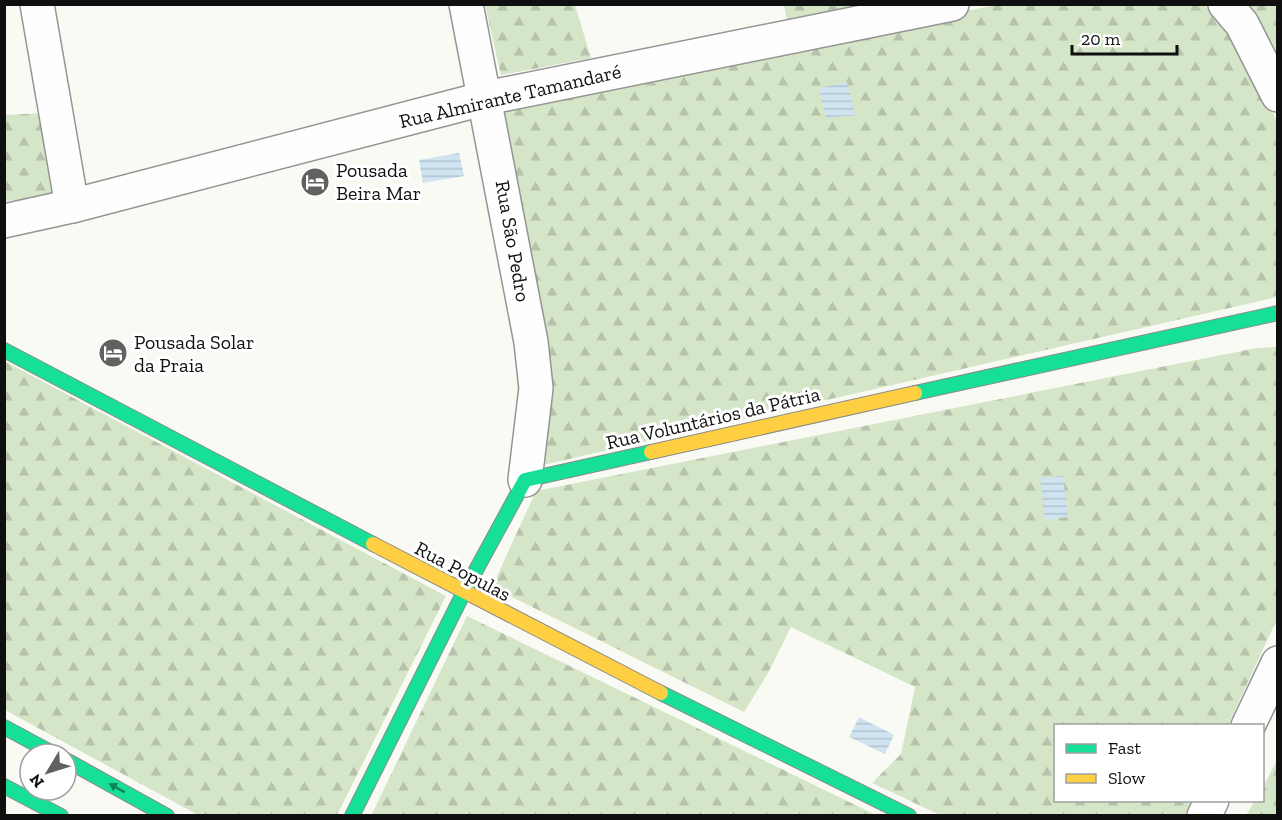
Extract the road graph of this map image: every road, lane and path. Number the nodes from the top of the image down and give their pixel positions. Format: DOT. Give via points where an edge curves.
graph roads {
  1 [pos="37,4"];
  2 [pos="466,4"];
  3 [pos="952,4"];
  4 [pos="1225,4"];
  5 [pos="1278,95"];
  6 [pos="486,98"];
  7 [pos="72,206"];
  8 [pos="4,221"];
  9 [pos="1278,313"];
  10 [pos="4,350"];
  11 [pos="525,480"];
  12 [pos="464,594"];
  13 [pos="1278,663"];
  14 [pos="1249,724"];
  15 [pos="4,727"];
  16 [pos="32,742"];
  17 [pos="78,767"];
  18 [pos="4,786"];
  19 [pos="1211,802"];
  20 [pos="62,816"];
  21 [pos="167,816"];
  22 [pos="352,816"];
  23 [pos="909,816"];
  24 [pos="1204,816"];
  1 -- 7 [label="street"];
  2 -- 6 [label="street, Rua São Pedro"];
  3 -- 6 [label="street, Rua Almirante Tamandaré"];
  4 -- 5 [label="street" via="1242,24"];
  6 -- 7 [label="street, Rua Almirante Tamandaré"];
  6 -- 11 [label="street, Rua São Pedro" via="536,388"];
  7 -- 8 [label="street, Rua Almirante Tamandaré"];
  9 -- 11 [label="street, Rua Voluntários da Pátria"];
  10 -- 12 [label="street, Rua Populas"];
  11 -- 12 [label="street"];
  12 -- 22 [label="street"];
  12 -- 23 [label="street, Rua Populas" via="773,752"];
  13 -- 14 [label="street"];
  15 -- 16 [label="street"];
  21 -- 17 [label="street, one-way"];
  18 -- 20 [label="street"];
  19 -- 24 [label="street"];
}
